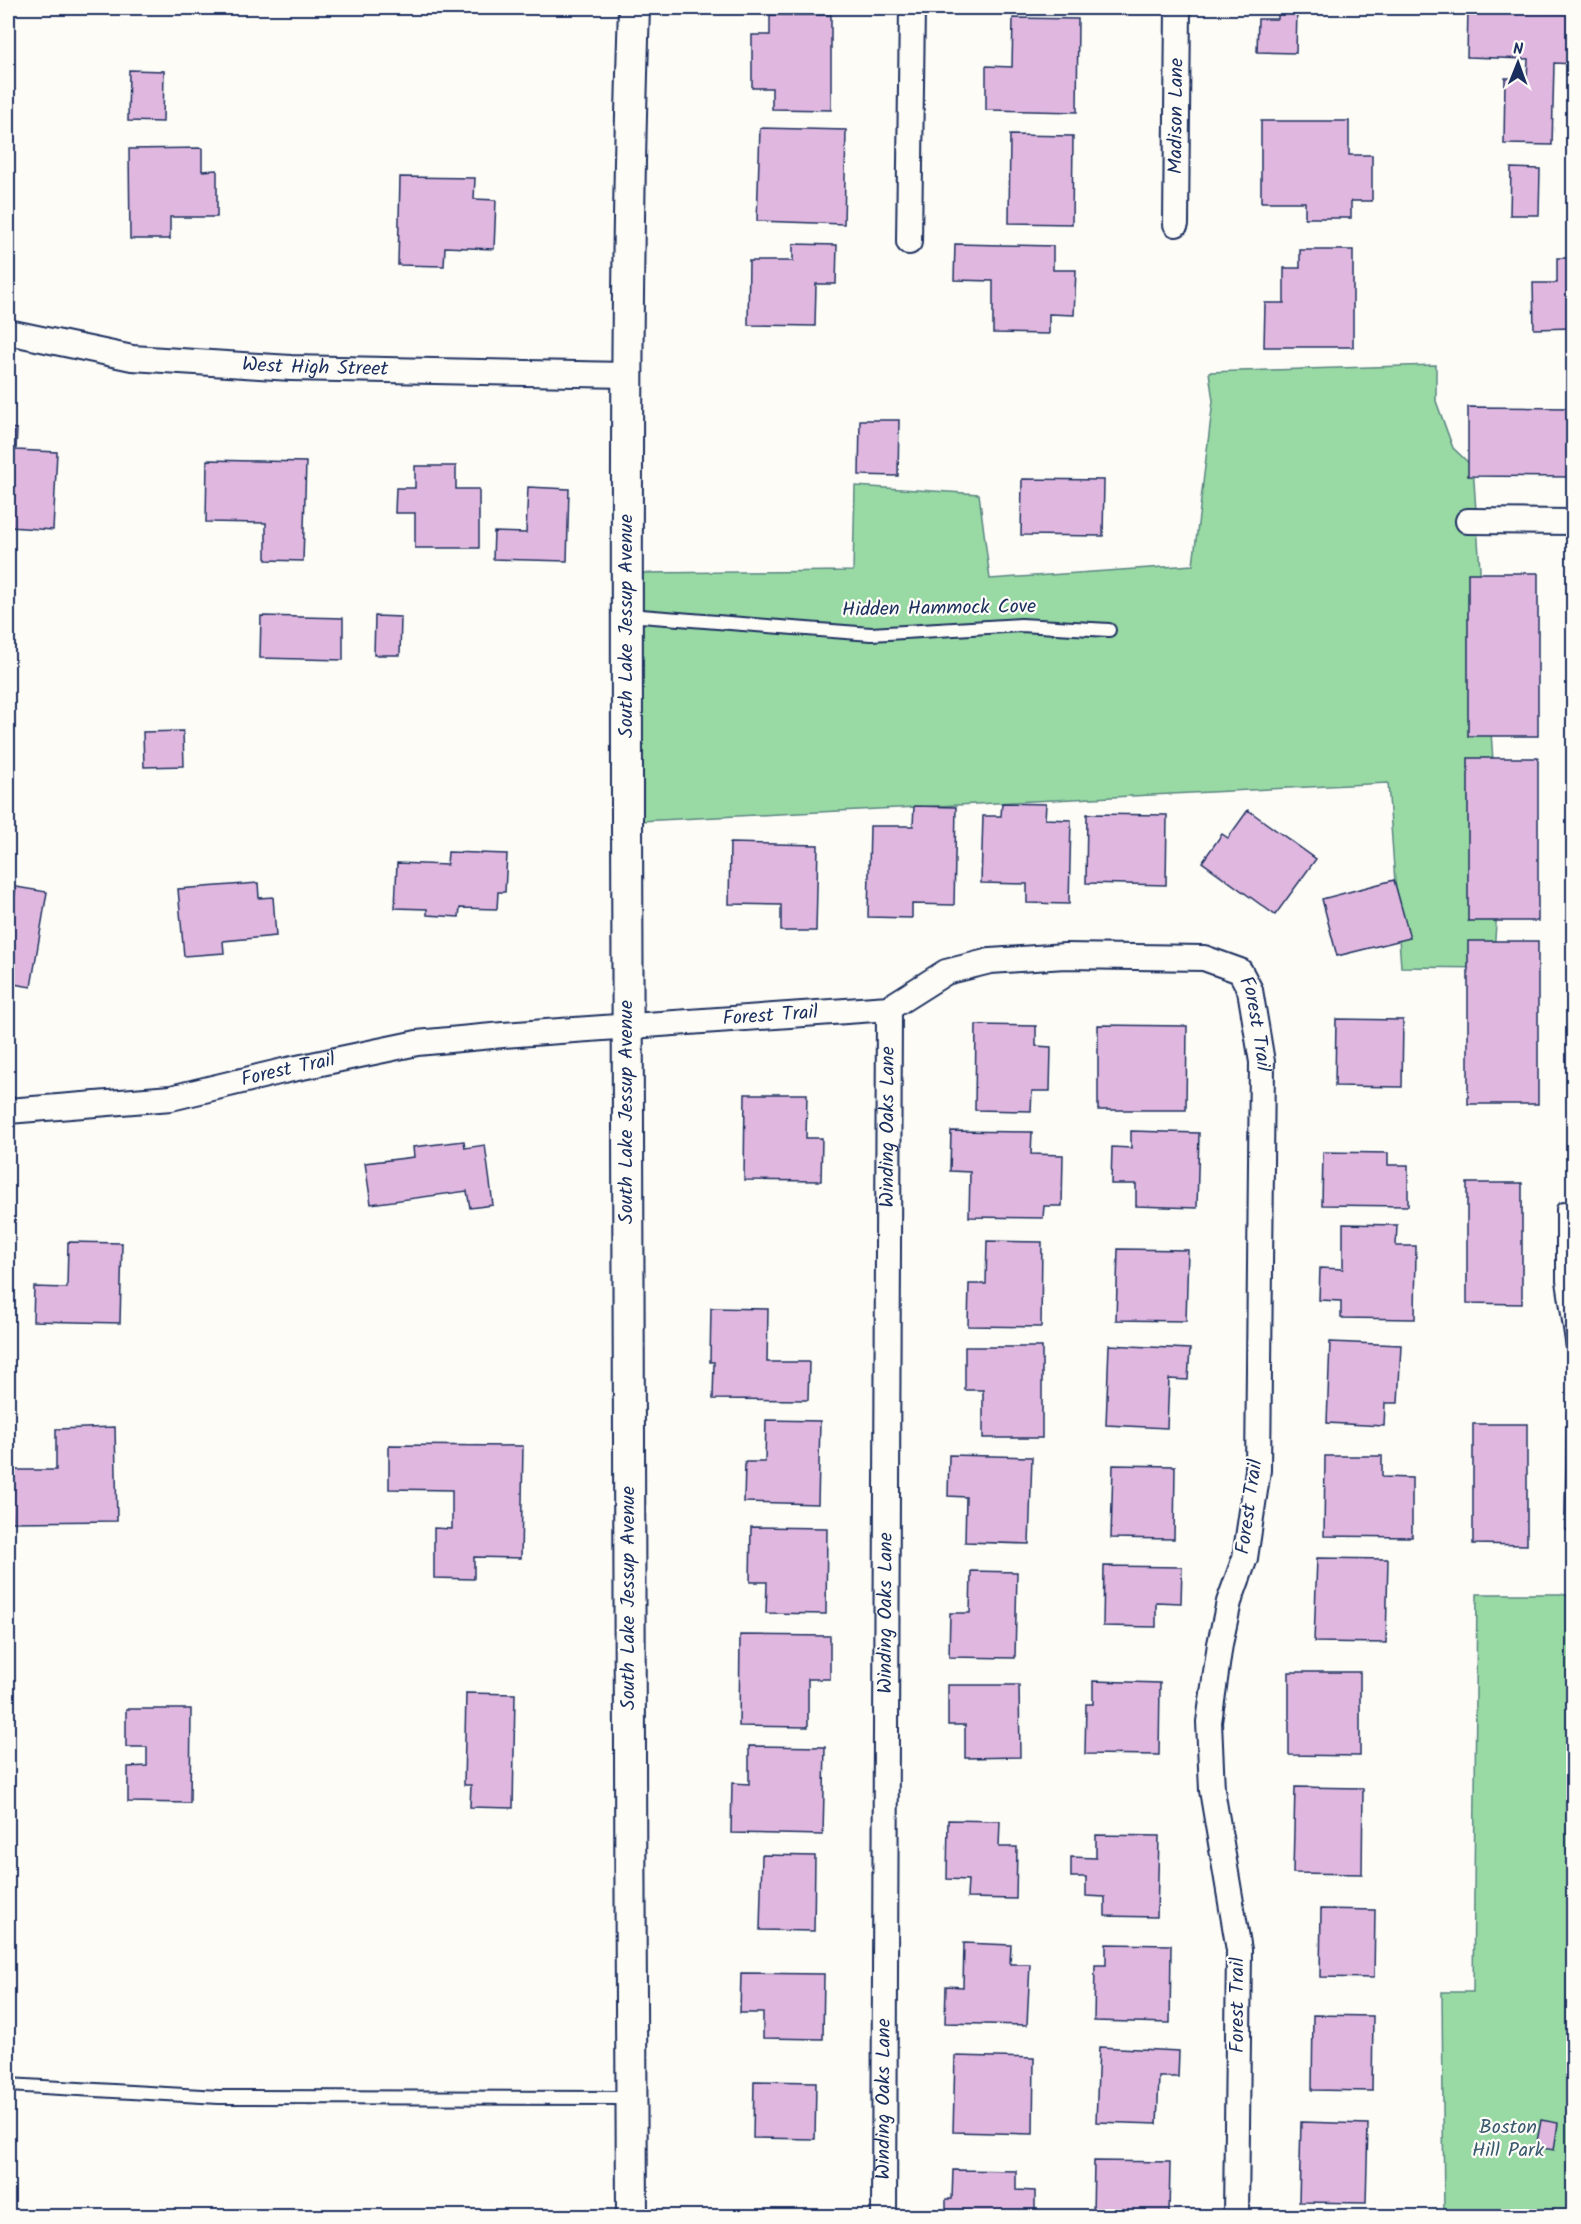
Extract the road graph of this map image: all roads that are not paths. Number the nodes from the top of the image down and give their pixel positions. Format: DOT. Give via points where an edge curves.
graph roads {
  1 [pos="634,8"];
  2 [pos="912,8"];
  3 [pos="1178,8"];
  4 [pos="1176,224"];
  5 [pos="909,242"];
  6 [pos="8,332"];
  7 [pos="626,375"];
  8 [pos="1468,520"];
  9 [pos="1574,522"];
  10 [pos="626,615"];
  11 [pos="1109,630"];
  12 [pos="889,1008"];
  13 [pos="627,1026"];
  14 [pos="8,1111"];
  15 [pos="1563,1209"];
  16 [pos="1574,1355"];
  17 [pos="1574,1416"];
  18 [pos="1572,1526"];
  19 [pos="8,2085"];
  20 [pos="632,2098"];
  21 [pos="632,2217"];
  22 [pos="884,2217"];
  23 [pos="1236,2217"];
  1 -- 7 [label="street, South Lake Jessup Avenue"];
  2 -- 5 [label="street"];
  3 -- 4 [label="street, Madison Lane"];
  6 -- 7 [label="street, West High Street" via="132,358 291,368"];
  7 -- 10 [label="street, South Lake Jessup Avenue"];
  8 -- 9 [label="street"];
  10 -- 11 [label="lane, Hidden Hammock Cove" via="871,634 1021,624"];
  10 -- 13 [label="street, South Lake Jessup Avenue"];
  12 -- 13 [label="street, Forest Trail"];
  12 -- 22 [label="street, Winding Oaks Lane"];
  12 -- 23 [label="street, Forest Trail" via="946,972 990,961 1065,956 1204,958 1240,971 1250,990 1262,1062 1258,1470 1245,1558 1229,1602 1220,1644 1209,1722 1212,1790 1239,1950"];
  13 -- 14 [label="street, Forest Trail" via="417,1043 171,1098"];
  13 -- 20 [label="street, South Lake Jessup Avenue"];
  15 -- 16 [label="lane" via="1563,1281"];
  17 -- 18 [label="lane"];
  19 -- 20 [label="lane" via="219,2097"];
  20 -- 21 [label="street, South Lake Jessup Avenue"];
}
